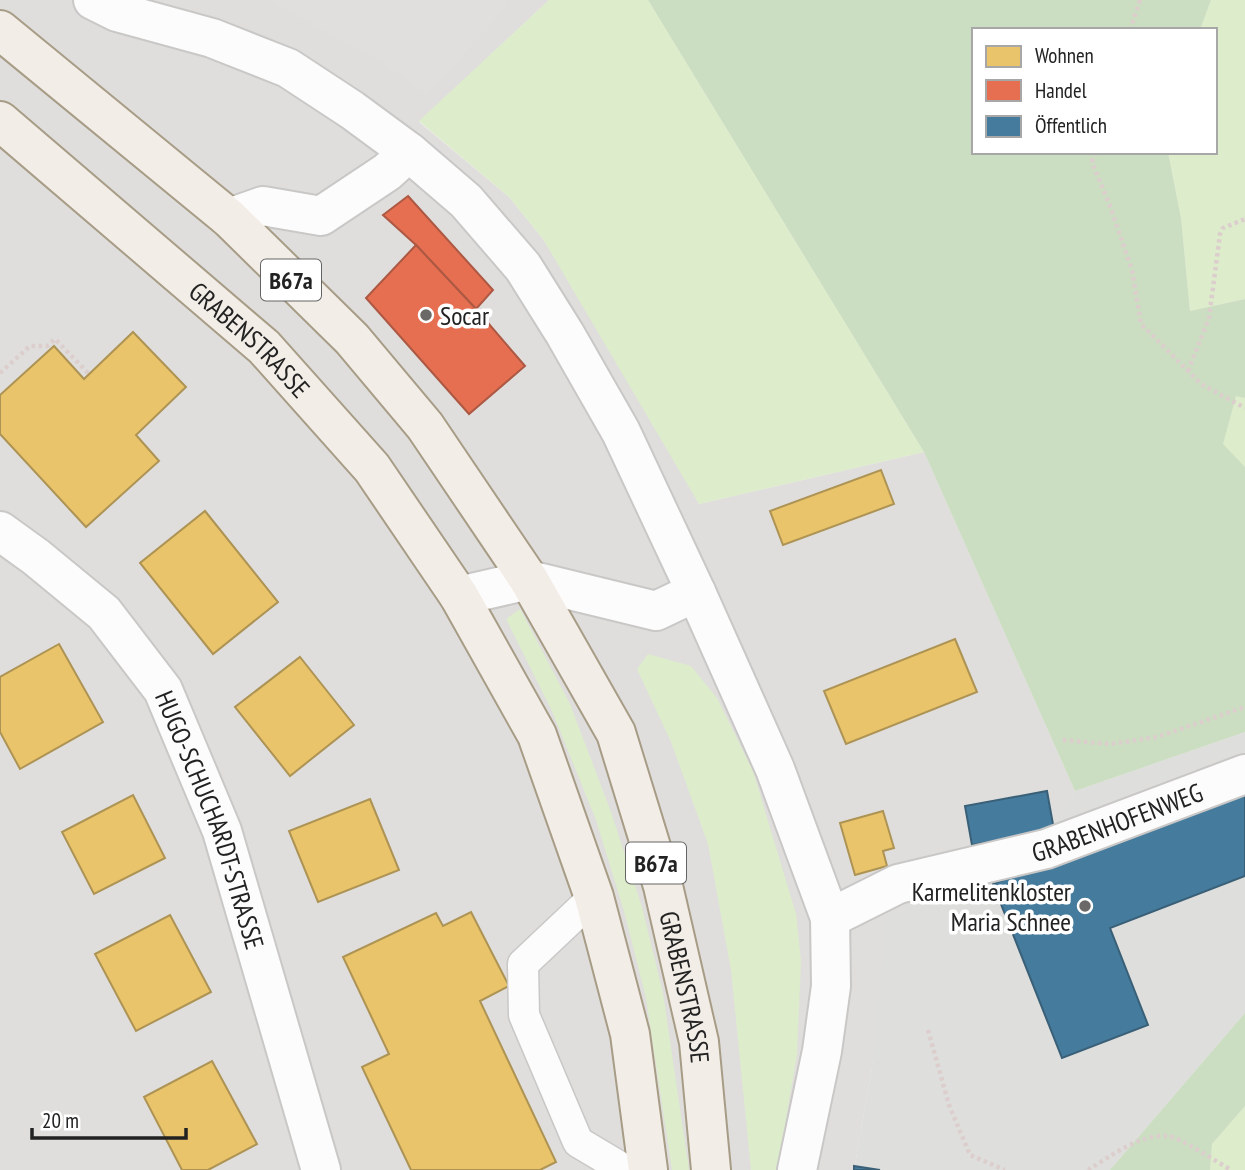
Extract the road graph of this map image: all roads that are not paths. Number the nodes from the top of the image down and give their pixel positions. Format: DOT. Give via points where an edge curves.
graph roads {
  1 [pos="93,0"];
  2 [pos="0,30"];
  3 [pos="0,121"];
  4 [pos="409,152"];
  5 [pos="229,218"];
  6 [pos="0,531"];
  7 [pos="529,580"];
  8 [pos="696,592"];
  9 [pos="459,596"];
  10 [pos="1245,774"];
  11 [pos="594,897"];
  12 [pos="830,918"];
  13 [pos="321,1170"];
  14 [pos="625,1170"];
  15 [pos="648,1170"];
  16 [pos="711,1170"];
  17 [pos="797,1170"];
  1 -- 4 [label="street" via="288,68"];
  2 -- 5 [label="main road, GRABENSTRASSE / B67a"];
  3 -- 9 [label="main road, GRABENSTRASSE / B67a" via="264,347 372,468"];
  4 -- 5 [label="street" via="321,216 263,206"];
  4 -- 8 [label="street" via="466,201 523,267 621,432"];
  5 -- 7 [label="main road, GRABENSTRASSE / B67a" via="352,339 425,426"];
  6 -- 13 [label="street, HUGO-SCHUCHARDT-STRASSE" via="104,612 163,690 222,831"];
  7 -- 8 [label="street" via="656,611"];
  7 -- 9 [label="street"];
  7 -- 16 [label="main road, GRABENSTRASSE / B67a" via="615,733 659,873 699,1042"];
  8 -- 12 [label="street" via="775,769"];
  9 -- 11 [label="main road, GRABENSTRASSE / B67a" via="537,736"];
  10 -- 12 [label="street, GRABENHOFENWEG" via="1046,849 898,884"];
  11 -- 14 [label="lane" via="523,964 524,1015 578,1142"];
  11 -- 15 [label="main road, GRABENSTRASSE / B67a" via="630,1034"];
  12 -- 17 [label="street" via="831,986"];
}
